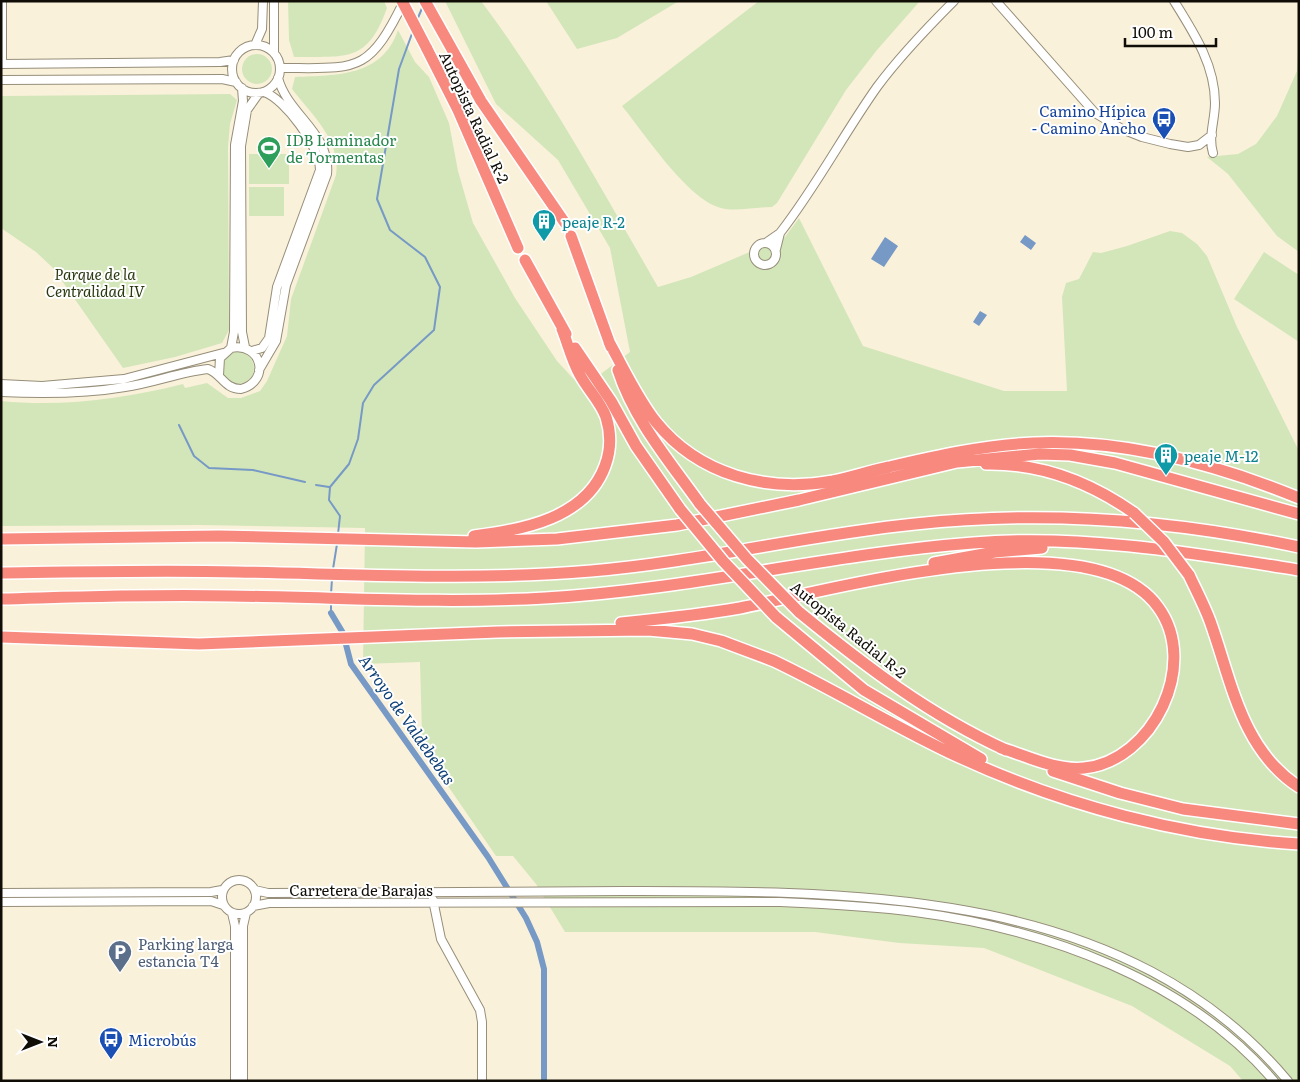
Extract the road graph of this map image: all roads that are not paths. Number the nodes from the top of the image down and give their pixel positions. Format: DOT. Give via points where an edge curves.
graph roads {
  1 [pos="2,1"];
  2 [pos="263,1"];
  3 [pos="274,1"];
  4 [pos="403,1"];
  5 [pos="425,1"];
  6 [pos="954,1"];
  7 [pos="996,1"];
  8 [pos="1174,1"];
  9 [pos="255,45"];
  10 [pos="274,53"];
  11 [pos="234,60"];
  12 [pos="2,64"];
  13 [pos="280,68"];
  14 [pos="278,78"];
  15 [pos="1,80"];
  16 [pos="236,82"];
  17 [pos="242,88"];
  18 [pos="261,92"];
  19 [pos="1212,135"];
  20 [pos="1199,145"];
  21 [pos="565,223"];
  22 [pos="780,233"];
  23 [pos="570,236"];
  24 [pos="767,242"];
  25 [pos="518,248"];
  26 [pos="776,249"];
  27 [pos="525,260"];
  28 [pos="562,328"];
  29 [pos="609,342"];
  30 [pos="231,348"];
  31 [pos="248,349"];
  32 [pos="223,353"];
  33 [pos="259,370"];
  34 [pos="219,375"];
  35 [pos="1,384"];
  36 [pos="1,392"];
  37 [pos="903,475"];
  38 [pos="1299,498"];
  39 [pos="1299,514"];
  40 [pos="1,539"];
  41 [pos="423,540"];
  42 [pos="1299,547"];
  43 [pos="1156,549"];
  44 [pos="1299,570"];
  45 [pos="1,573"];
  46 [pos="807,594"];
  47 [pos="1,599"];
  48 [pos="498,632"];
  49 [pos="1,637"];
  50 [pos="1001,748"];
  51 [pos="1299,787"];
  52 [pos="1058,795"];
  53 [pos="1299,824"];
  54 [pos="1299,844"];
  55 [pos="222,890"];
  56 [pos="255,890"];
  57 [pos="428,892"];
  58 [pos="1,893"];
  59 [pos="1,902"];
  60 [pos="435,902"];
  61 [pos="223,905"];
  62 [pos="253,906"];
  63 [pos="232,913"];
  64 [pos="246,913"];
  65 [pos="235,1081"];
  66 [pos="243,1081"];
  67 [pos="482,1081"];
  68 [pos="1274,1081"];
  69 [pos="1288,1081"];
  1 -- 12 [label="street"];
  2 -- 9 [label="street" via="262,29"];
  3 -- 10 [label="street"];
  4 -- 13 [label="street" via="381,44 353,66"];
  4 -- 25 [label="highway, Autopista Radial R-2, bridge" via="458,110"];
  5 -- 21 [label="highway, Autopista Radial R-2" via="481,101"];
  6 -- 22 [label="street" via="877,87 805,201"];
  7 -- 20 [label="street" via="1095,113 1142,137 1188,147"];
  8 -- 19 [label="street" via="1204,53 1211,73 1215,109"];
  9 -- 10 [label="street"];
  9 -- 11 [label="street" via="242,50"];
  10 -- 13 [label="street"];
  11 -- 12 [label="street"];
  11 -- 16 [label="street" via="232,67"];
  13 -- 14 [label="street"];
  14 -- 18 [label="street" via="275,84"];
  14 -- 33 [label="street" via="287,98 322,143 328,164 286,286 276,341"];
  15 -- 16 [label="street" via="222,79"];
  16 -- 17 [label="street"];
  17 -- 18 [label="street"];
  17 -- 30 [label="street" via="243,101 235,145 234,332"];
  18 -- 31 [label="street" via="246,110 241,146 242,332"];
  18 -- 31 [label="street" via="276,98 303,131 320,160 320,170 277,287 269,338 262,348"];
  19 -- 20 [label="street"];
  19 -- 20 [label="street" via="1213,153"];
  22 -- 24 [label="street"];
  22 -- 26 [label="street"];
  23 -- 29 [label="highway, Autopista Radial R-2"];
  24 -- 26 [label="street"];
  24 -- 26 [label="street" via="754,250 755,259 760,264 772,263 777,255"];
  27 -- 28 [label="highway"];
  28 -- 41 [label="highway" via="580,375 599,402 609,428 609,455 594,488 572,507 532,525 492,534"];
  28 -- 52 [label="highway, bridge" via="680,509 776,617 864,690 966,751"];
  29 -- 38 [label="highway" via="656,423 685,450 728,474 764,484 833,481 983,448 1067,442 1147,452 1229,472"];
  29 -- 50 [label="highway, Autopista Radial R-2, bridge" via="623,384 652,437 700,504 798,612 923,705"];
  30 -- 31 [label="street"];
  30 -- 32 [label="street"];
  31 -- 33 [label="street" via="258,360"];
  32 -- 34 [label="street" via="218,363"];
  32 -- 35 [label="street" via="124,379 42,386"];
  33 -- 34 [label="street" via="255,381 241,388 227,386"];
  34 -- 36 [label="street" via="208,369 94,391"];
  37 -- 39 [label="highway" via="956,462 1004,456 1070,455 1114,463"];
  37 -- 41 [label="highway" via="730,515 635,532 515,542"];
  37 -- 51 [label="highway, bridge" via="971,465 1018,465 1085,484 1134,513 1164,542 1189,575 1210,622 1246,728 1266,759"];
  40 -- 41 [label="highway" via="298,536"];
  42 -- 45 [label="highway" via="1249,536 1152,523 1062,518 915,524 663,563 525,575"];
  43 -- 44 [label="highway" via="1196,552"];
  43 -- 46 [label="highway" via="1078,547 995,552 884,574"];
  43 -- 47 [label="highway" via="1078,542 976,543 874,553 600,594 482,600 173,595"];
  46 -- 48 [label="highway" via="682,616"];
  46 -- 50 [label="highway" via="941,568 1027,563 1104,572 1129,583 1153,600 1171,631 1175,669 1162,707 1137,740 1112,758 1084,768 1054,765"];
  48 -- 49 [label="highway" via="199,644"];
  48 -- 52 [label="highway" via="648,630 692,634 720,641 774,661 959,757"];
  50 -- 53 [label="highway" via="1049,769 1120,793 1230,816"];
  52 -- 54 [label="highway" via="1182,829"];
  55 -- 56 [label="street" via="230,882 241,880"];
  55 -- 58 [label="street"];
  55 -- 61 [label="street"];
  56 -- 57 [label="street, Carretera de Barajas" via="268,893"];
  56 -- 62 [label="street"];
  57 -- 60 [label="street"];
  57 -- 69 [label="street, Carretera de Barajas" via="778,891 917,901 1026,923 1119,956 1183,990 1248,1040"];
  59 -- 61 [label="street" via="211,902"];
  60 -- 62 [label="street, Carretera de Barajas" via="269,903"];
  60 -- 67 [label="street" via="441,940 480,1010"];
  60 -- 68 [label="street, Carretera de Barajas" via="780,902 862,906 917,912 1027,934 1114,967 1171,996 1241,1048"];
  61 -- 63 [label="street"];
  62 -- 64 [label="street"];
  63 -- 64 [label="street"];
  63 -- 65 [label="street" via="235,926"];
  64 -- 66 [label="street" via="243,926"];
}
